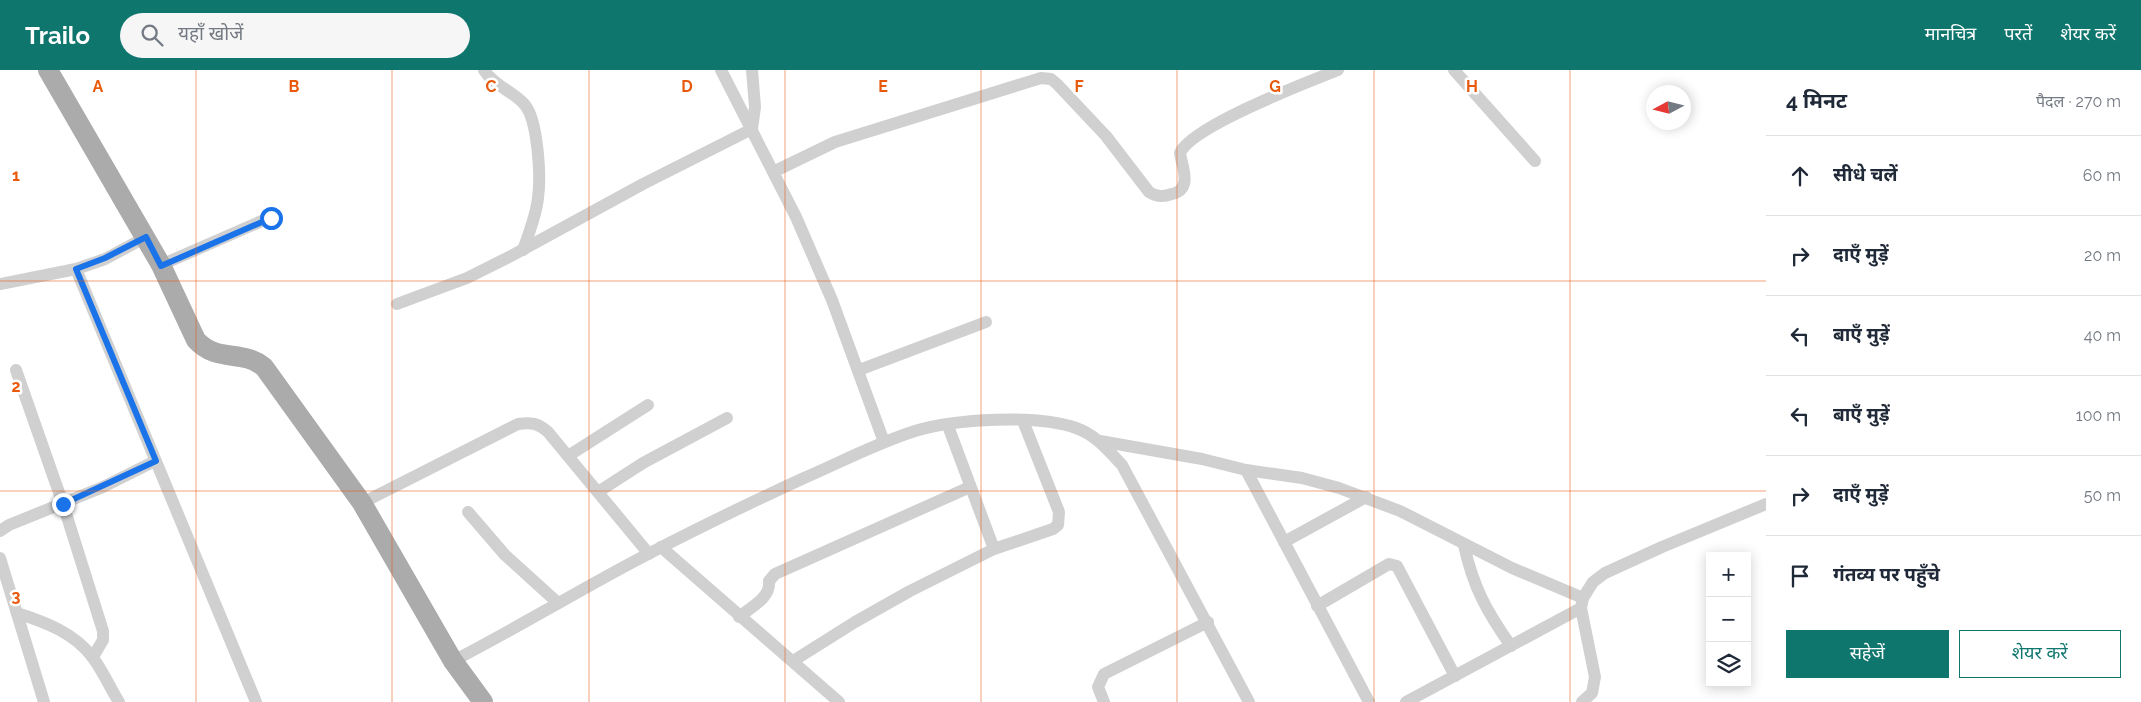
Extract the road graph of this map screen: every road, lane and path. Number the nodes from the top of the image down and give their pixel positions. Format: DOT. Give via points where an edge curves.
graph roads {
  1 [pos="48,70"];
  2 [pos="484,70"];
  3 [pos="721,70"];
  4 [pos="752,70"];
  5 [pos="1338,70"];
  6 [pos="1454,70"];
  7 [pos="752,129"];
  8 [pos="1535,161"];
  9 [pos="774,172"];
  10 [pos="271,218"];
  11 [pos="146,237"];
  12 [pos="523,250"];
  13 [pos="161,266"];
  14 [pos="76,269"];
  15 [pos="0,284"];
  16 [pos="397,304"];
  17 [pos="986,322"];
  18 [pos="16,370"];
  19 [pos="859,370"];
  20 [pos="648,404"];
  21 [pos="727,418"];
  22 [pos="1023,420"];
  23 [pos="948,426"];
  24 [pos="1100,441"];
  25 [pos="884,442"];
  26 [pos="568,456"];
  27 [pos="156,461"];
  28 [pos="1246,470"];
  29 [pos="970,487"];
  30 [pos="598,492"];
  31 [pos="1366,497"];
  32 [pos="362,503"];
  33 [pos="63,504"];
  34 [pos="1766,504"];
  35 [pos="468,512"];
  36 [pos="0,531"];
  37 [pos="1284,542"];
  38 [pos="1464,545"];
  39 [pos="661,547"];
  40 [pos="994,549"];
  41 [pos="649,554"];
  42 [pos="0,558"];
  43 [pos="558,603"];
  44 [pos="1582,603"];
  45 [pos="1317,606"];
  46 [pos="17,613"];
  47 [pos="739,617"];
  48 [pos="1208,622"];
  49 [pos="1511,646"];
  50 [pos="93,657"];
  51 [pos="453,661"];
  52 [pos="793,661"];
  53 [pos="1455,676"];
  54 [pos="44,702"];
  55 [pos="119,702"];
  56 [pos="256,702"];
  57 [pos="483,702"];
  58 [pos="839,702"];
  59 [pos="1104,702"];
  60 [pos="1249,702"];
  61 [pos="1370,702"];
  62 [pos="1406,702"];
  63 [pos="1582,702"];
  1 -- 11 [label="main road"];
  2 -- 12 [label="street" via="523,103 535,129 539,196"];
  3 -- 7 [label="street"];
  4 -- 7 [label="street"];
  5 -- 9 [label="street" via="1214,125 1180,153 1185,172 1184,188 1165,196 1149,192 1106,136 1063,90 1051,79 1041,78 835,142"];
  6 -- 8 [label="street"];
  7 -- 9 [label="street"];
  7 -- 12 [label="street"];
  9 -- 19 [label="street" via="832,300"];
  10 -- 13 [label="street"];
  11 -- 13 [label="main road"];
  11 -- 14 [label="street"];
  12 -- 16 [label="street" via="467,278"];
  13 -- 32 [label="main road" via="196,340 214,354 247,358 264,367"];
  14 -- 15 [label="street"];
  14 -- 27 [label="street"];
  17 -- 19 [label="street"];
  18 -- 33 [label="street"];
  19 -- 25 [label="street"];
  20 -- 26 [label="street"];
  21 -- 30 [label="street" via="643,463"];
  22 -- 23 [label="street" via="989,420"];
  22 -- 24 [label="street" via="1076,428"];
  22 -- 40 [label="street" via="1060,520 1053,529"];
  23 -- 25 [label="street" via="917,431"];
  23 -- 29 [label="street"];
  24 -- 28 [label="street"];
  24 -- 48 [label="street" via="1122,465"];
  25 -- 39 [label="street"];
  26 -- 30 [label="street"];
  26 -- 32 [label="street" via="539,424 518,424"];
  27 -- 33 [label="street"];
  27 -- 56 [label="street"];
  28 -- 31 [label="street" via="1302,478"];
  28 -- 37 [label="street"];
  29 -- 40 [label="street"];
  29 -- 47 [label="street" via="775,574 769,581 765,597"];
  30 -- 41 [label="street"];
  31 -- 37 [label="street"];
  31 -- 38 [label="street"];
  32 -- 51 [label="main road"];
  33 -- 36 [label="street"];
  33 -- 50 [label="street" via="103,631 103,640"];
  34 -- 44 [label="street" via="1662,546 1606,573 1593,582"];
  35 -- 43 [label="street" via="505,555"];
  37 -- 45 [label="street"];
  38 -- 44 [label="street"];
  38 -- 49 [label="street" via="1478,594"];
  39 -- 41 [label="street"];
  39 -- 47 [label="street"];
  40 -- 52 [label="street" via="879,609"];
  41 -- 43 [label="street"];
  42 -- 46 [label="street"];
  43 -- 51 [label="street"];
  44 -- 49 [label="street"];
  44 -- 63 [label="street" via="1595,677 1592,694"];
  45 -- 53 [label="street" via="1389,564 1397,566"];
  45 -- 61 [label="street"];
  46 -- 50 [label="street" via="48,623 71,637"];
  46 -- 54 [label="street"];
  47 -- 52 [label="street"];
  48 -- 59 [label="street" via="1104,674 1098,687"];
  48 -- 60 [label="street"];
  49 -- 53 [label="street"];
  50 -- 55 [label="street"];
  51 -- 57 [label="main road"];
  52 -- 58 [label="street"];
  53 -- 62 [label="street"];
}
